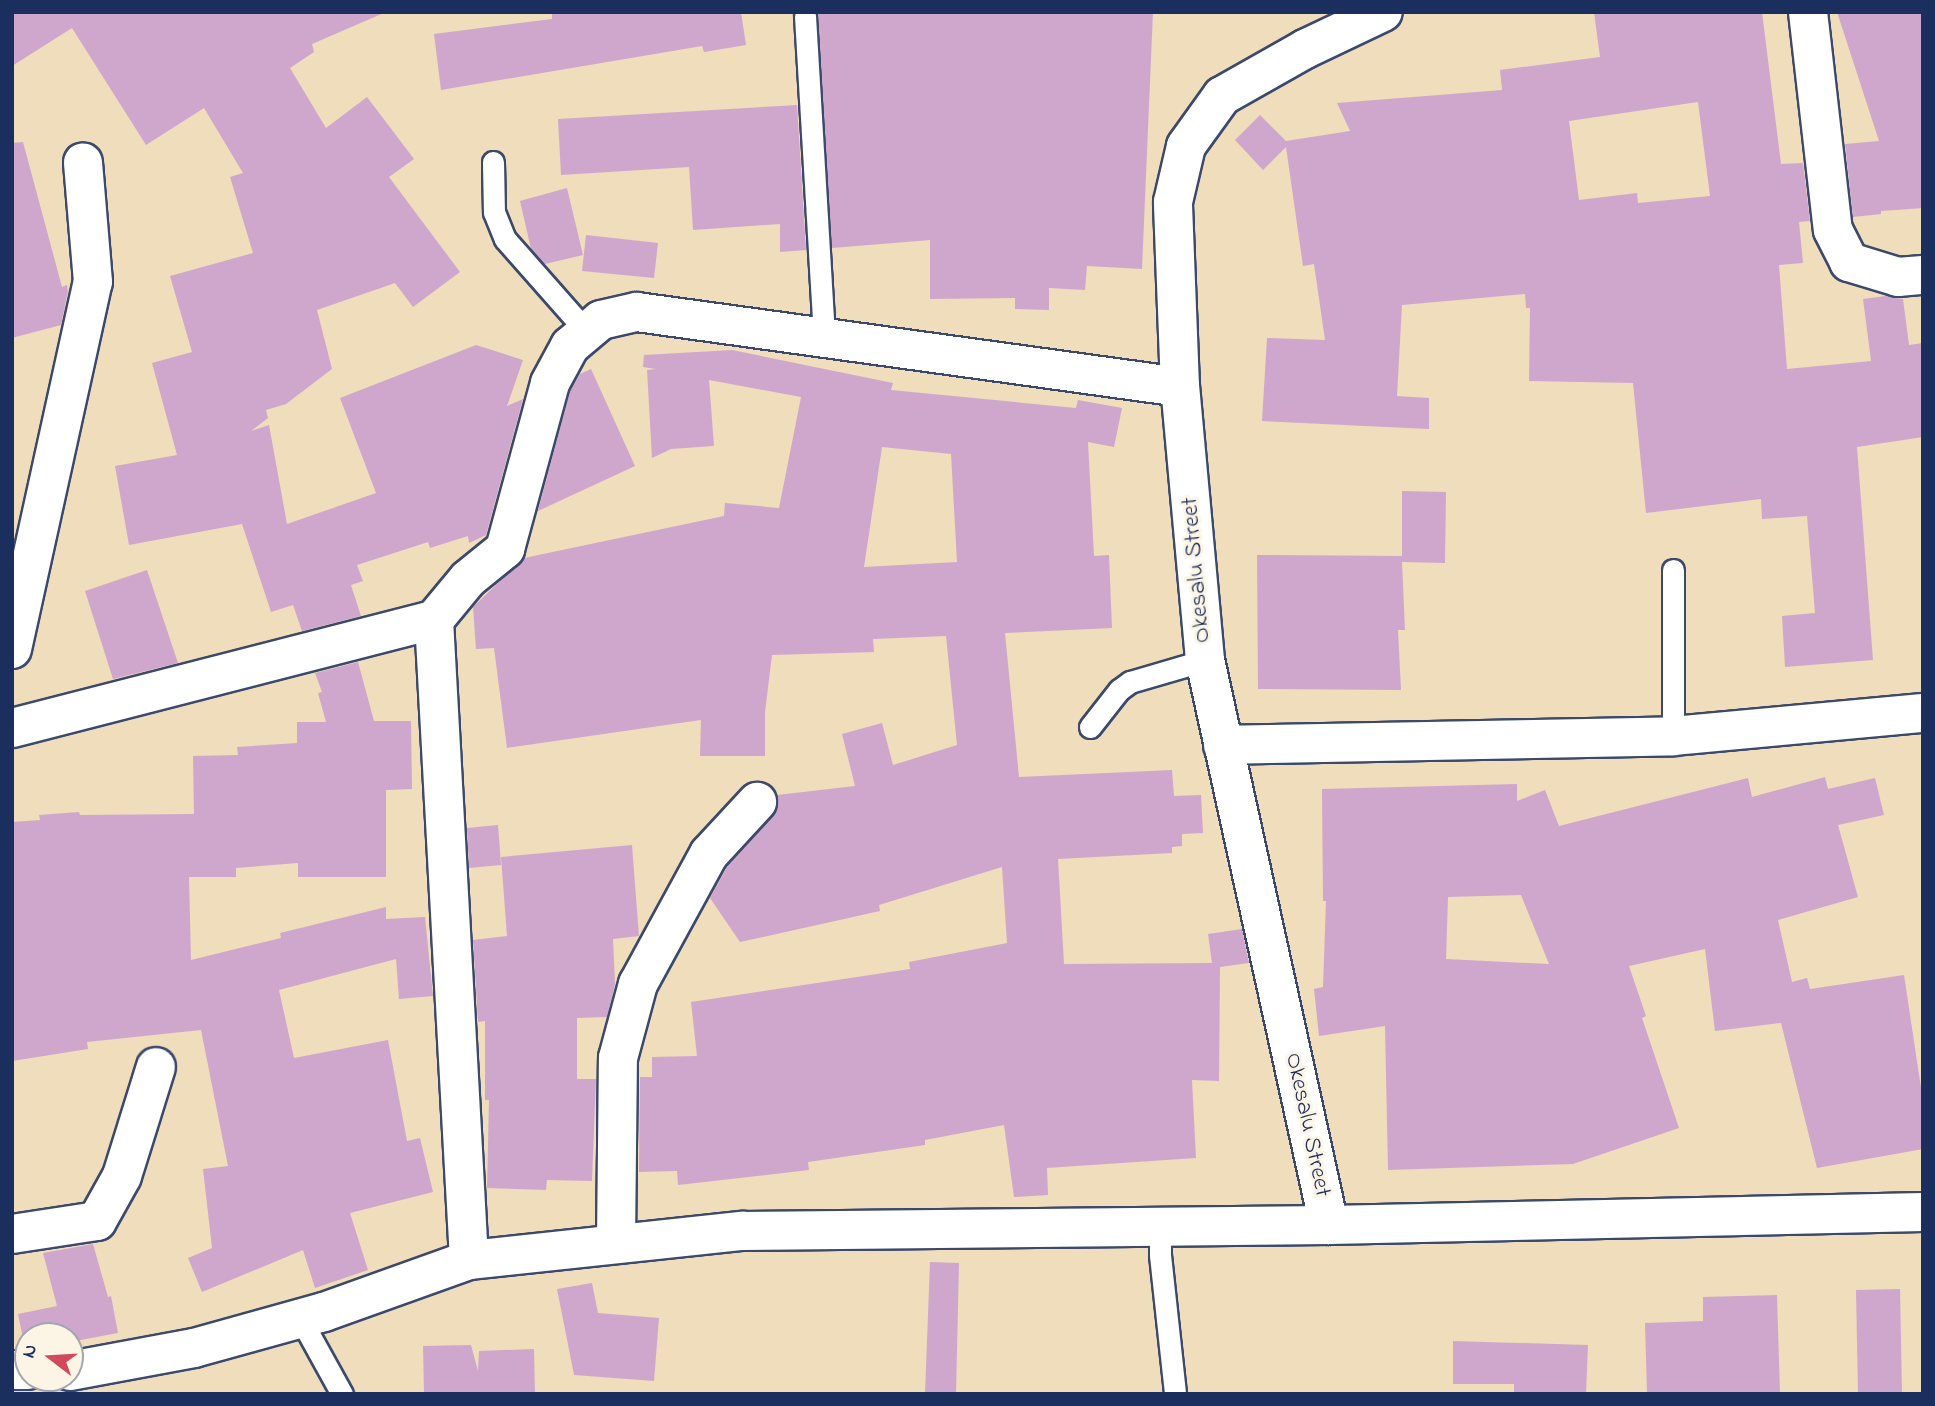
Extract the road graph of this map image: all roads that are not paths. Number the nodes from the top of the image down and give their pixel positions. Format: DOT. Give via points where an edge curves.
graph roads {
  1 [pos="1383,12"];
  2 [pos="1808,12"];
  3 [pos="805,16"];
  4 [pos="83,162"];
  5 [pos="493,162"];
  6 [pos="1923,275"];
  7 [pos="587,332"];
  8 [pos="824,338"];
  9 [pos="1180,387"];
  10 [pos="1673,570"];
  11 [pos="434,620"];
  12 [pos="12,649"];
  13 [pos="1205,660"];
  14 [pos="1923,713"];
  15 [pos="1090,727"];
  16 [pos="12,728"];
  17 [pos="1673,736"];
  18 [pos="1223,745"];
  19 [pos="757,802"];
  20 [pos="156,1067"];
  21 [pos="1923,1212"];
  22 [pos="1329,1226"];
  23 [pos="1160,1227"];
  24 [pos="12,1234"];
  25 [pos="616,1242"];
  26 [pos="469,1260"];
  27 [pos="300,1318"];
  28 [pos="84,1368"];
  29 [pos="341,1394"];
  30 [pos="1175,1394"];
  1 -- 9 [label="street, Okesalu Street" via="1222,96 1186,146 1173,202"];
  2 -- 6 [label="street" via="1833,230 1849,262 1899,277"];
  3 -- 8 [label="lane"];
  4 -- 12 [label="street" via="93,282"];
  5 -- 7 [label="lane" via="494,212 505,239"];
  7 -- 8 [label="street" via="601,320 637,312"];
  7 -- 11 [label="street" via="570,346 550,383 505,549 468,579"];
  8 -- 9 [label="street"];
  9 -- 13 [label="street, Okesalu Street"];
  10 -- 17 [label="lane"];
  11 -- 16 [label="street"];
  11 -- 26 [label="street"];
  13 -- 15 [label="lane" via="1130,682"];
  13 -- 18 [label="street, Okesalu Street"];
  14 -- 17 [label="street"];
  17 -- 18 [label="street"];
  18 -- 22 [label="street, Okesalu Street"];
  19 -- 25 [label="street" via="709,854 638,984 618,1058"];
  20 -- 24 [label="street" via="122,1176 97,1221"];
  21 -- 22 [label="street"];
  22 -- 23 [label="street"];
  23 -- 25 [label="street" via="742,1231"];
  23 -- 30 [label="lane"];
  25 -- 26 [label="street"];
  26 -- 27 [label="street"];
  27 -- 28 [label="street" via="194,1348"];
  27 -- 29 [label="lane"];
}
